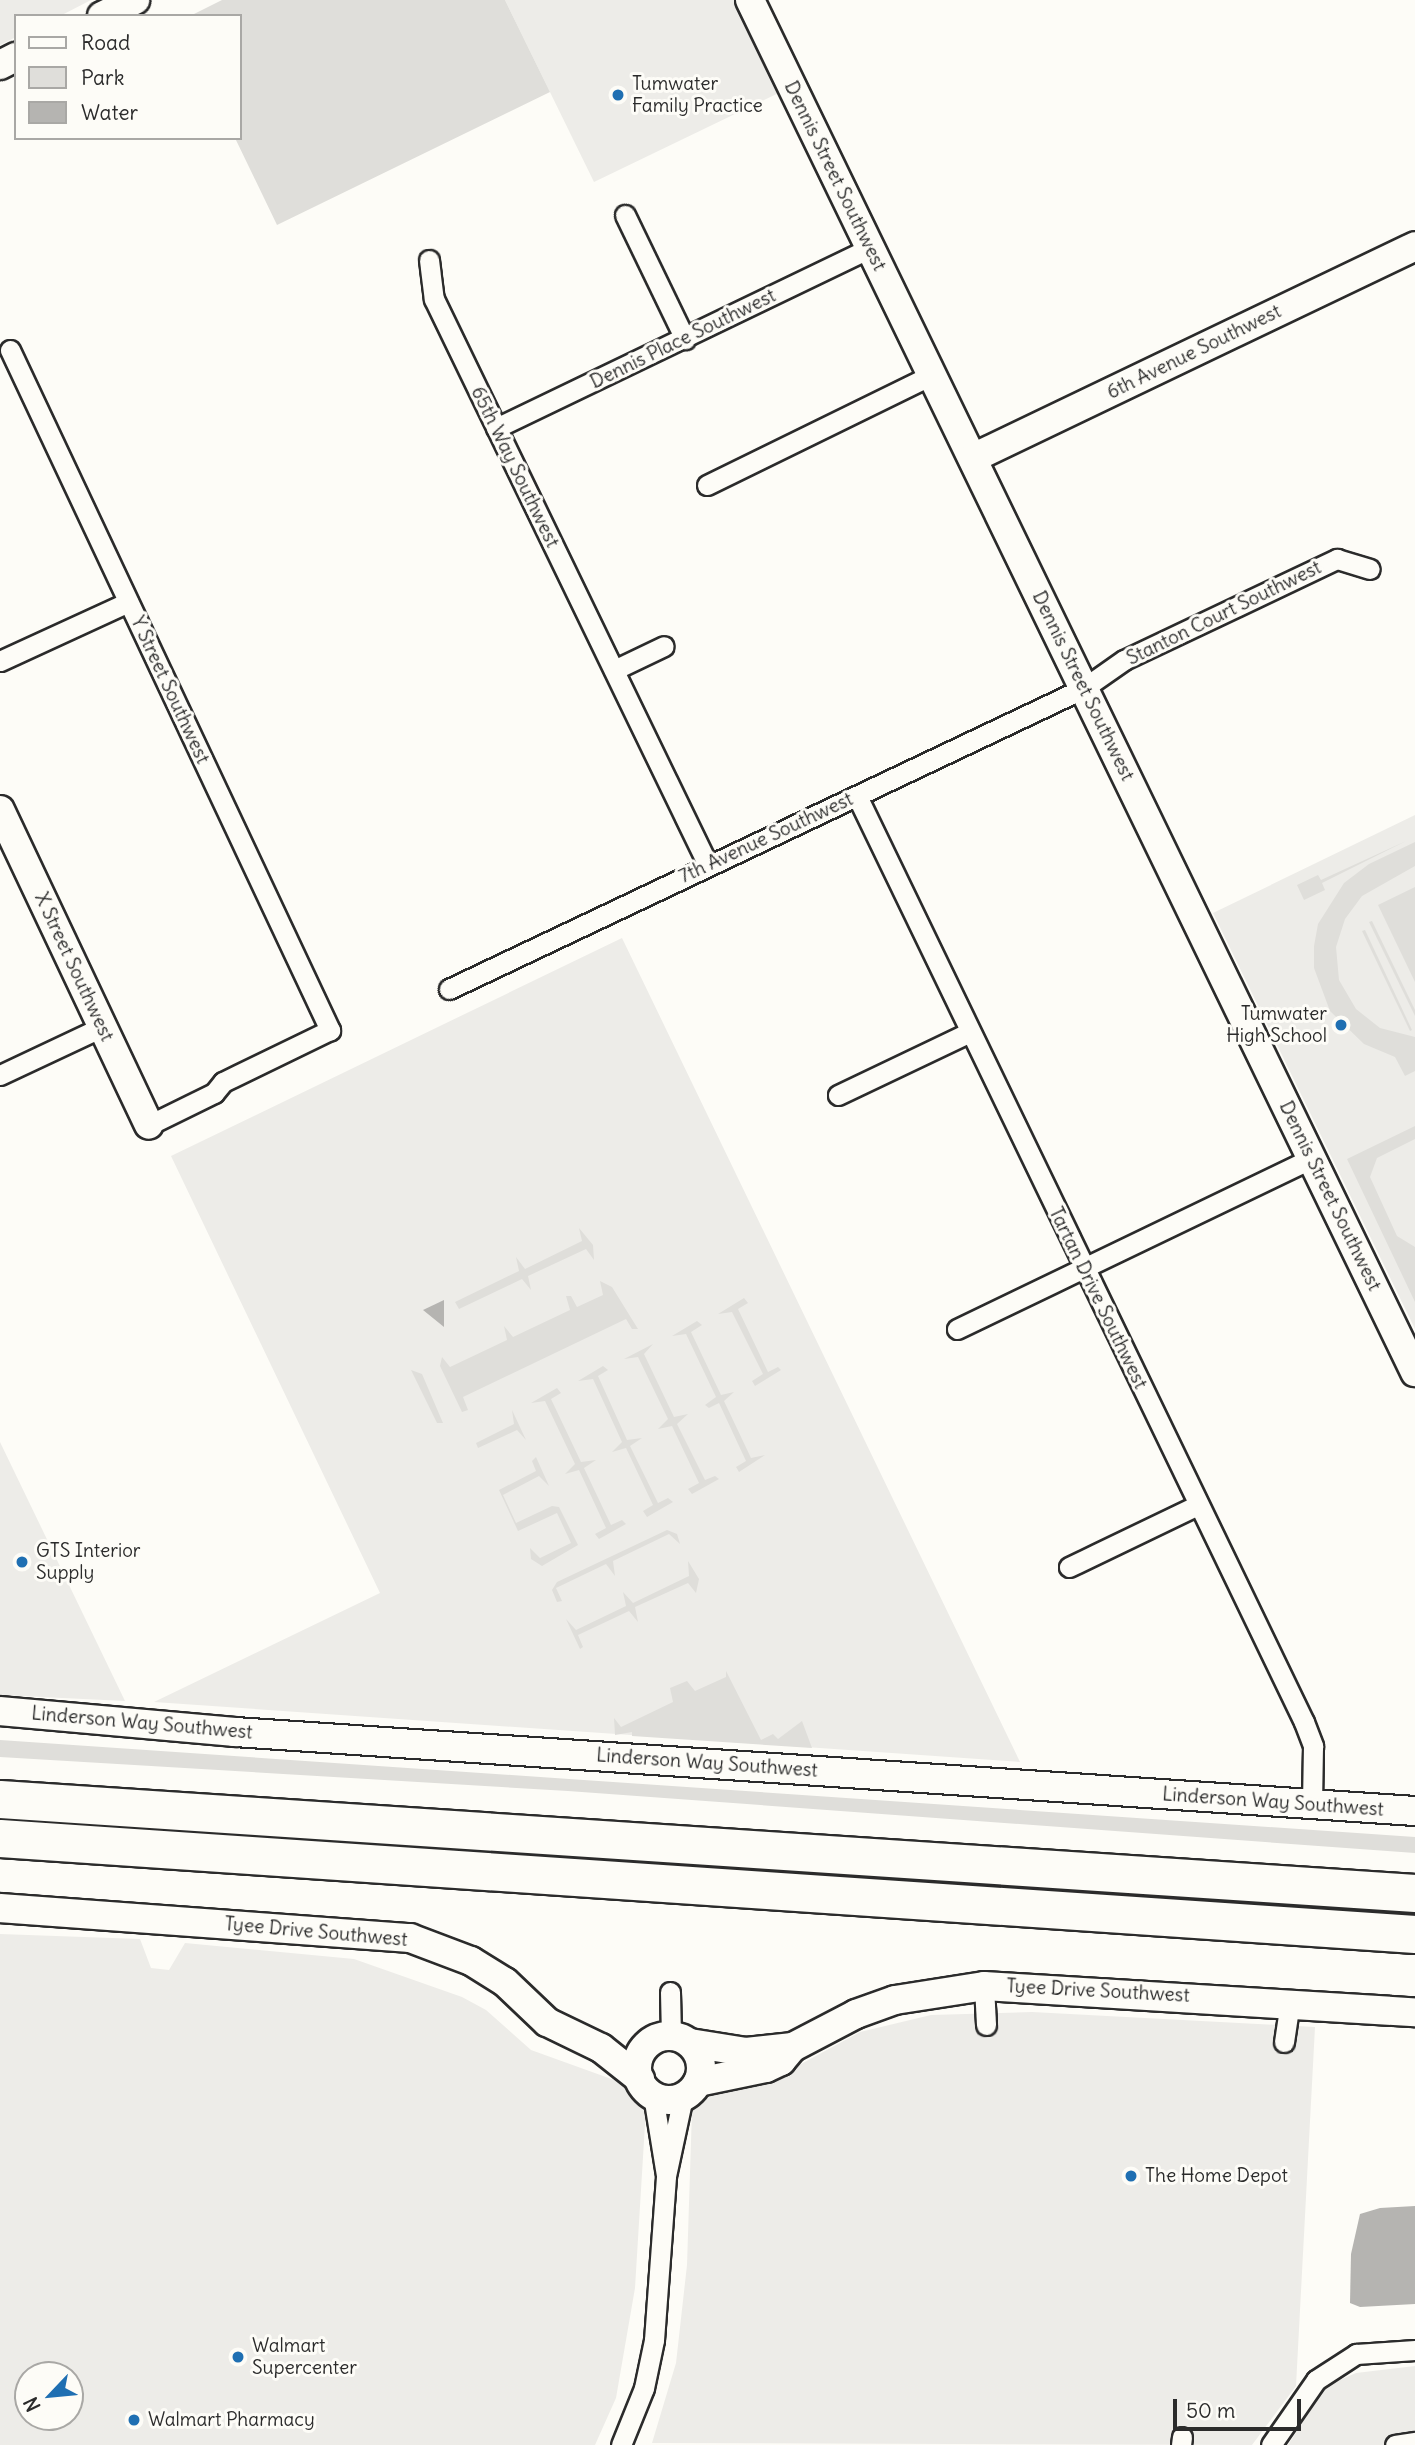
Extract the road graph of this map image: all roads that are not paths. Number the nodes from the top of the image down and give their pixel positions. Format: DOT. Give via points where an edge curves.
graph roads {
  1 [pos="135,0"];
  2 [pos="750,0"];
  3 [pos="106,14"];
  4 [pos="625,215"];
  5 [pos="1415,246"];
  6 [pos="870,248"];
  7 [pos="429,260"];
  8 [pos="685,340"];
  9 [pos="10,350"];
  10 [pos="932,375"];
  11 [pos="496,428"];
  12 [pos="973,458"];
  13 [pos="707,485"];
  14 [pos="1370,569"];
  15 [pos="128,602"];
  16 [pos="664,646"];
  17 [pos="0,661"];
  18 [pos="614,670"];
  19 [pos="1084,688"];
  20 [pos="857,796"];
  21 [pos="0,810"];
  22 [pos="708,865"];
  23 [pos="449,989"];
  24 [pos="102,1027"];
  25 [pos="970,1032"];
  26 [pos="0,1075"];
  27 [pos="838,1095"];
  28 [pos="149,1125"];
  29 [pos="1312,1158"];
  30 [pos="1084,1269"];
  31 [pos="957,1329"];
  32 [pos="1415,1372"];
  33 [pos="1198,1505"];
  34 [pos="1069,1567"];
  35 [pos="0,1711"];
  36 [pos="0,1799"];
  37 [pos="1312,1805"];
  38 [pos="1415,1811"];
  39 [pos="0,1838"];
  40 [pos="1415,1893"];
  41 [pos="0,1908"];
  42 [pos="1415,1934"];
  43 [pos="984,1986"];
  44 [pos="670,1992"];
  45 [pos="1290,2002"];
  46 [pos="1415,2012"];
  47 [pos="986,2025"];
  48 [pos="671,2040"];
  49 [pos="1284,2042"];
  50 [pos="793,2047"];
  51 [pos="601,2048"];
  52 [pos="646,2087"];
  53 [pos="691,2089"];
  54 [pos="666,2176"];
  55 [pos="1415,2350"];
  56 [pos="1415,2442"];
  57 [pos="621,2445"];
  58 [pos="1271,2445"];
  59 [pos="1395,2445"];
  1 -- 3 [label="street"];
  2 -- 6 [label="street, Dennis Street Southwest"];
  4 -- 8 [label="street"];
  5 -- 12 [label="street, 6th Avenue Southwest"];
  6 -- 8 [label="street, Dennis Place Southwest"];
  6 -- 10 [label="street, Dennis Street Southwest"];
  7 -- 11 [label="street, 65th Way Southwest" via="434,299"];
  8 -- 11 [label="street, Dennis Place Southwest"];
  9 -- 15 [label="street, Y Street Southwest"];
  10 -- 12 [label="street, Dennis Street Southwest"];
  10 -- 13 [label="street"];
  11 -- 18 [label="street, 65th Way Southwest"];
  12 -- 19 [label="street, Dennis Street Southwest"];
  14 -- 19 [label="street, Stanton Court Southwest" via="1337,559 1124,660"];
  15 -- 17 [label="street"];
  15 -- 28 [label="street, Y Street Southwest" via="330,1030 223,1082 214,1093"];
  16 -- 18 [label="street"];
  18 -- 22 [label="street, 65th Way Southwest"];
  19 -- 20 [label="street, 7th Avenue Southwest"];
  19 -- 29 [label="street, Dennis Street Southwest"];
  20 -- 22 [label="street, 7th Avenue Southwest"];
  20 -- 25 [label="street, Tartan Drive Southwest"];
  21 -- 24 [label="street, X Street Southwest"];
  22 -- 23 [label="street, 7th Avenue Southwest"];
  24 -- 26 [label="street"];
  24 -- 28 [label="street, X Street Southwest"];
  25 -- 27 [label="street"];
  25 -- 30 [label="street, Tartan Drive Southwest"];
  29 -- 30 [label="street"];
  29 -- 32 [label="street, Dennis Street Southwest"];
  30 -- 31 [label="street"];
  30 -- 33 [label="street, Tartan Drive Southwest"];
  33 -- 34 [label="street"];
  33 -- 37 [label="street, Tartan Drive Southwest" via="1304,1721 1313,1746"];
  35 -- 37 [label="street, Linderson Way Southwest" via="234,1732"];
  36 -- 40 [label="highway"];
  37 -- 38 [label="street, Linderson Way Southwest"];
  39 -- 42 [label="highway"];
  41 -- 51 [label="street, Tyee Drive Southwest" via="410,1938 471,1961 505,1983 547,2022"];
  43 -- 45 [label="street, Tyee Drive Southwest"];
  43 -- 47 [label="street"];
  43 -- 50 [label="street, Tyee Drive Southwest" via="895,2000 856,2014"];
  44 -- 48 [label="street"];
  45 -- 46 [label="street, Tyee Drive Southwest"];
  45 -- 49 [label="street"];
  48 -- 50 [label="street, Tyee Drive Southwest" via="747,2052"];
  48 -- 51 [label="street, Tyee Drive Southwest"];
  48 -- 52 [label="street" via="639,2058"];
  48 -- 53 [label="street" via="701,2061"];
  50 -- 53 [label="street, Tyee Drive Southwest" via="781,2061 766,2068"];
  51 -- 52 [label="street, Tyee Drive Southwest"];
  52 -- 53 [label="street, Tyee Drive Southwest"];
  52 -- 54 [label="street"];
  53 -- 54 [label="street"];
  54 -- 57 [label="street" via="654,2340 644,2388"];
  55 -- 58 [label="street" via="1356,2354 1316,2380"];
  56 -- 59 [label="street"];
}
